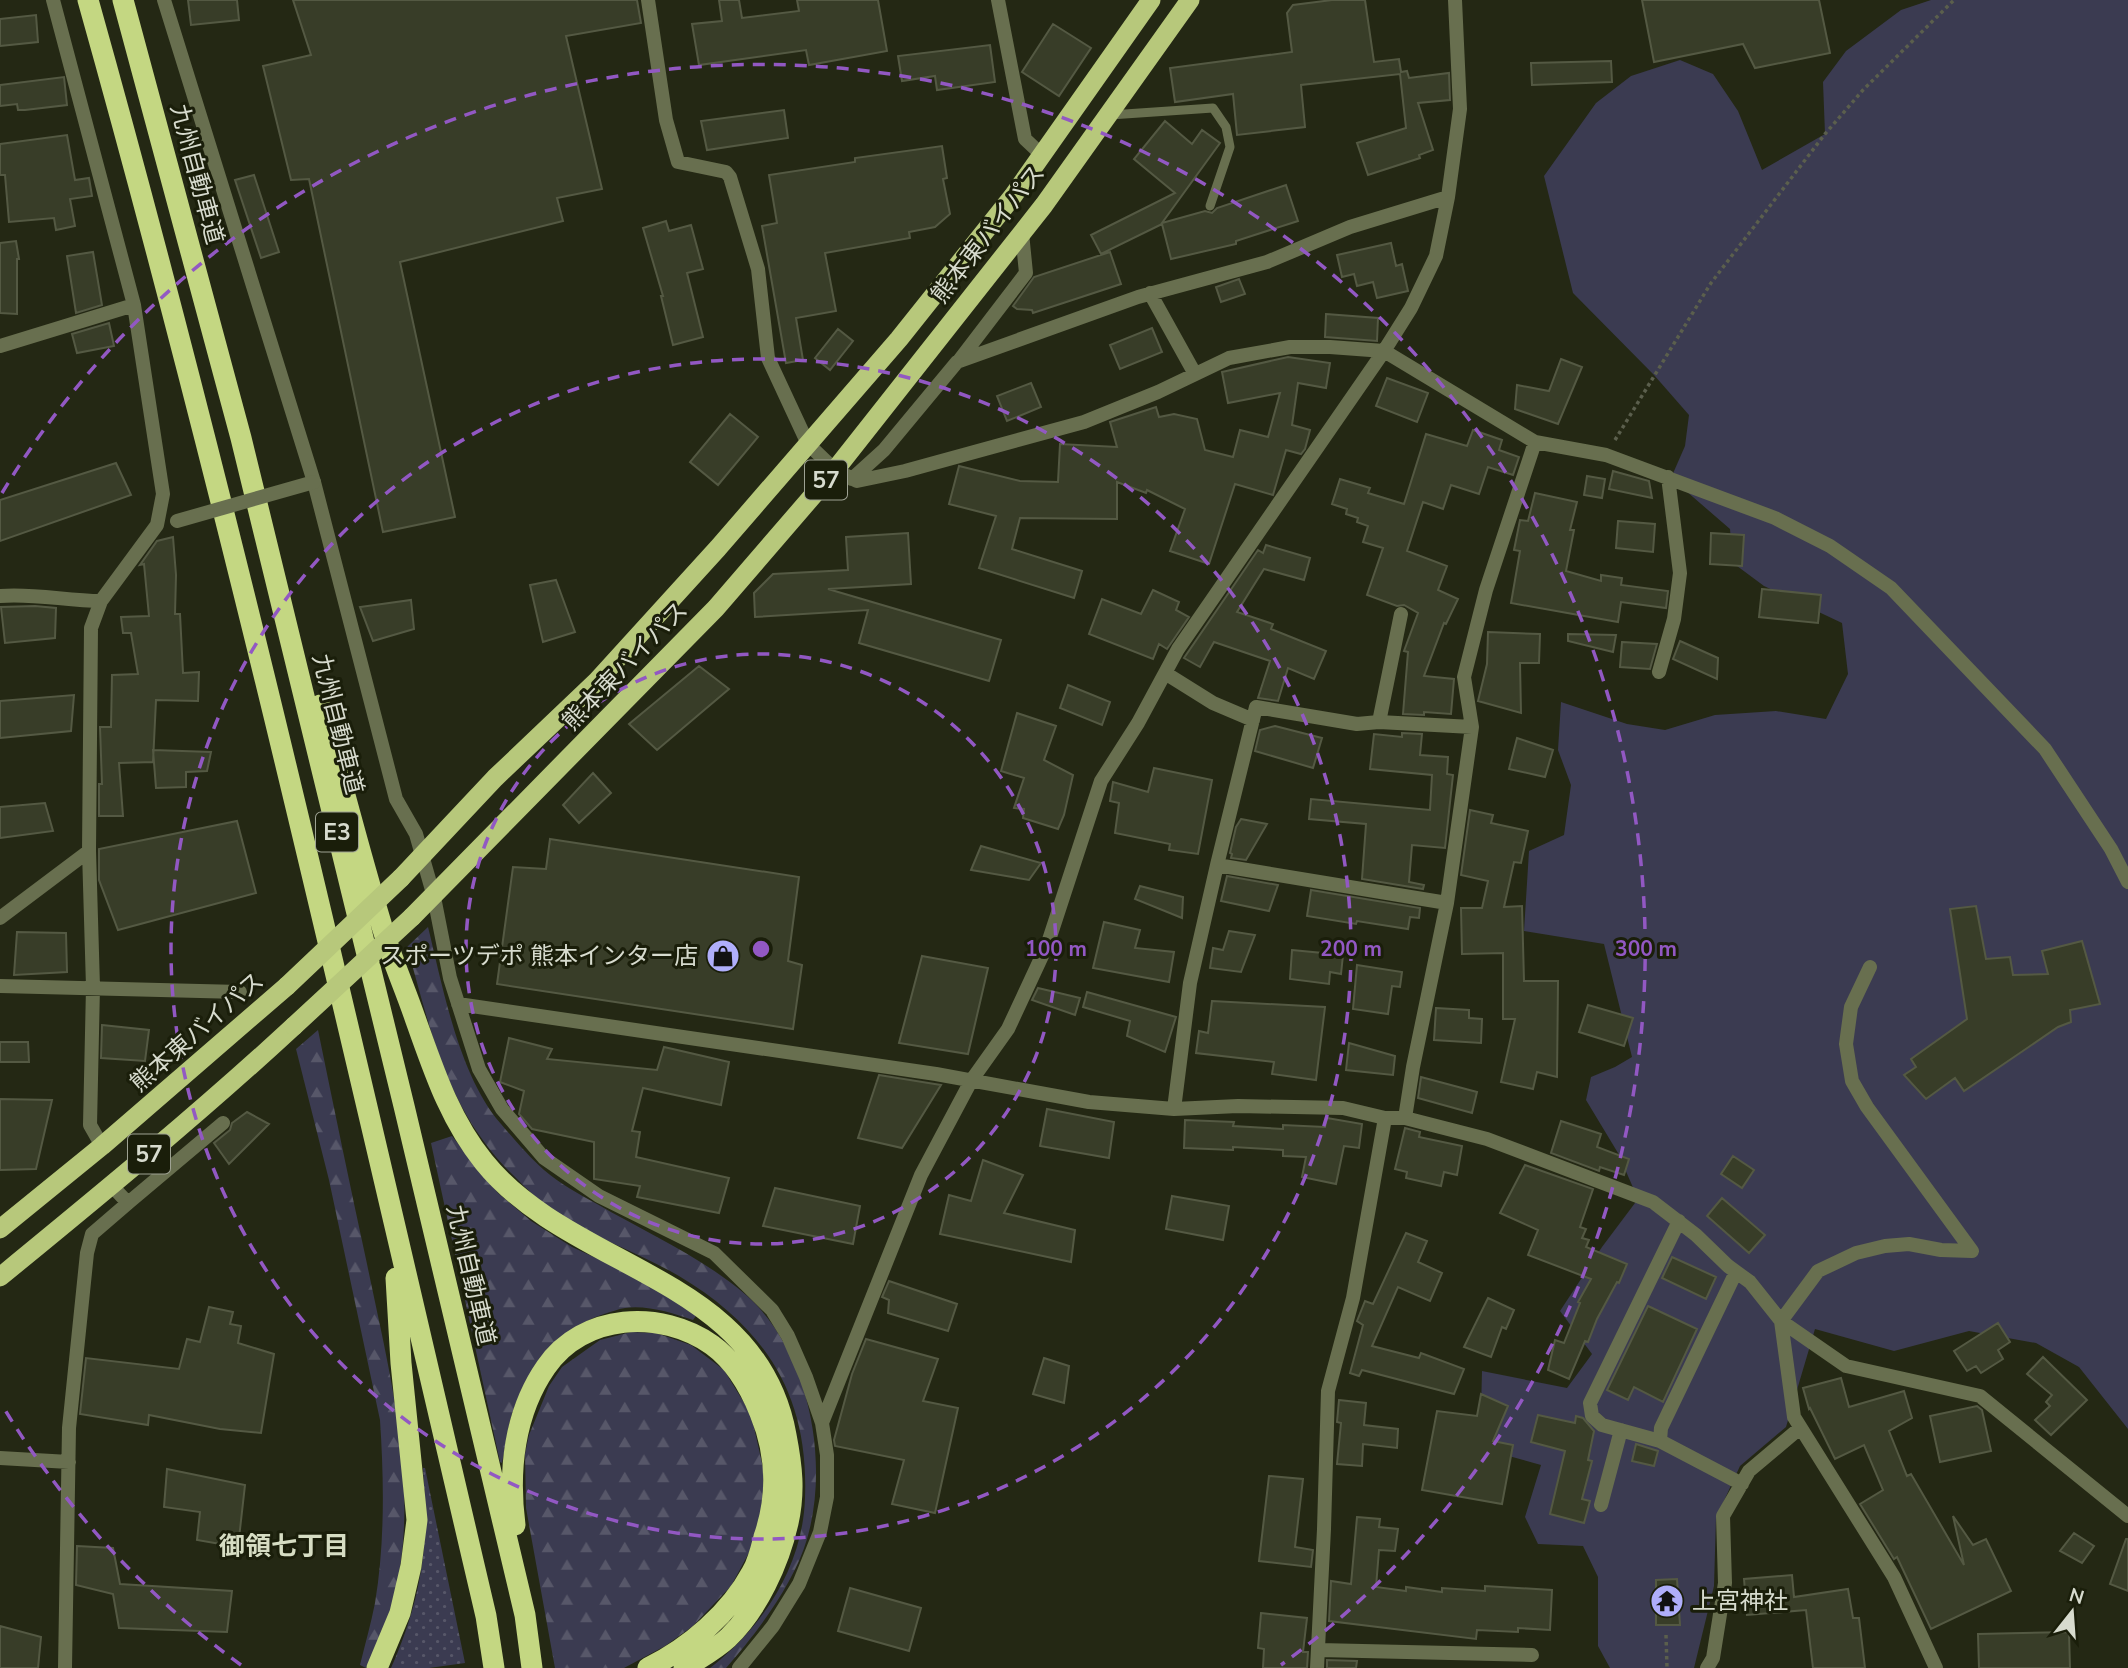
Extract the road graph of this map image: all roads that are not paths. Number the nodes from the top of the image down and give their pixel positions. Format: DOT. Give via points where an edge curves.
graph roads {
  1 [pos="53,0"];
  2 [pos="88,0"];
  3 [pos="123,0"];
  4 [pos="164,0"];
  5 [pos="648,0"];
  6 [pos="998,0"];
  7 [pos="1151,0"];
  8 [pos="1190,0"];
  9 [pos="1455,0"];
  10 [pos="1108,115"];
  11 [pos="1042,155"];
  12 [pos="1448,197"];
  13 [pos="1210,206"];
  14 [pos="1022,233"];
  15 [pos="1150,293"];
  16 [pos="134,305"];
  17 [pos="0,346"];
  18 [pos="1384,351"];
  19 [pos="957,362"];
  20 [pos="1195,374"];
  21 [pos="241,438"];
  22 [pos="1535,442"];
  23 [pos="808,444"];
  24 [pos="843,474"];
  25 [pos="1668,477"];
  26 [pos="314,482"];
  27 [pos="157,525"];
  28 [pos="0,596"];
  29 [pos="101,601"];
  30 [pos="1401,614"];
  31 [pos="1660,672"];
  32 [pos="1165,673"];
  33 [pos="1253,720"];
  34 [pos="1379,722"];
  35 [pos="1472,727"];
  36 [pos="89,851"];
  37 [pos="422,858"];
  38 [pos="1217,865"];
  39 [pos="2128,882"];
  40 [pos="433,897"];
  41 [pos="1447,904"];
  42 [pos="0,918"];
  43 [pos="1870,967"];
  44 [pos="0,986"];
  45 [pos="93,988"];
  46 [pos="240,992"];
  47 [pos="458,1004"];
  48 [pos="971,1081"];
  49 [pos="1174,1109"];
  50 [pos="1385,1118"];
  51 [pos="1405,1118"];
  52 [pos="223,1124"];
  53 [pos="102,1146"];
  54 [pos="112,1186"];
  55 [pos="128,1203"];
  56 [pos="393,1217"];
  57 [pos="1679,1221"];
  58 [pos="0,1229"];
  59 [pos="1736,1272"];
  60 [pos="0,1277"];
  61 [pos="1781,1321"];
  62 [pos="822,1423"];
  63 [pos="1800,1428"];
  64 [pos="1621,1430"];
  65 [pos="1660,1441"];
  66 [pos="0,1458"];
  67 [pos="69,1462"];
  68 [pos="1742,1484"];
  69 [pos="1601,1505"];
  70 [pos="2128,1516"];
  71 [pos="525,1615"];
  72 [pos="1318,1650"];
  73 [pos="1532,1655"];
  74 [pos="65,1668"];
  75 [pos="377,1668"];
  76 [pos="494,1668"];
  77 [pos="532,1668"];
  78 [pos="648,1668"];
  79 [pos="684,1668"];
  80 [pos="739,1668"];
  81 [pos="1317,1668"];
  82 [pos="1707,1668"];
  83 [pos="1937,1668"];
  1 -- 16 [label="street"];
  2 -- 56 [label="highway, E3" via="144,199 290,776"];
  3 -- 21 [label="highway, 九州自動車道 / E3"];
  4 -- 26 [label="street"];
  5 -- 23 [label="street" via="666,120 678,162 726,172 730,177 758,269 768,358"];
  6 -- 11 [label="street" via="1025,139"];
  7 -- 11 [label="highway, 熊本東バイパス / 57"];
  8 -- 10 [label="highway, 熊本東バイパス / 57"];
  9 -- 12 [label="street" via="1460,109"];
  10 -- 13 [label="lane" via="1213,108 1226,127 1230,147"];
  10 -- 14 [label="highway, 熊本東バイパス / 57"];
  11 -- 23 [label="highway, 熊本東バイパス / 57" via="899,338"];
  12 -- 15 [label="street" via="1350,227 1267,262"];
  12 -- 18 [label="street" via="1436,256"];
  14 -- 19 [label="street" via="1026,273"];
  14 -- 24 [label="highway, 熊本東バイパス / 57"];
  15 -- 19 [label="street"];
  15 -- 20 [label="street"];
  16 -- 17 [label="street"];
  16 -- 27 [label="street" via="163,494"];
  18 -- 20 [label="street" via="1290,347 1229,358"];
  18 -- 22 [label="street"];
  18 -- 32 [label="street"];
  19 -- 24 [label="street" via="884,450"];
  20 -- 24 [label="street" via="1084,422 905,471 857,481"];
  21 -- 71 [label="highway, 九州自動車道 / E3"];
  21 -- 79 [label="highway" via="381,925 447,1105 484,1162 529,1205 709,1311 741,1341 781,1408 793,1473 783,1542 760,1596 729,1636"];
  22 -- 25 [label="street" via="1606,455"];
  22 -- 35 [label="street" via="1486,590 1464,677"];
  23 -- 24 [label="street"];
  23 -- 37 [label="highway, 熊本東バイパス / 57" via="597,681 495,778"];
  24 -- 40 [label="highway, 熊本東バイパス / 57"];
  25 -- 31 [label="street" via="1680,573"];
  25 -- 39 [label="street" via="1775,518 1830,547 1891,588 2045,749"];
  26 -- 27 [label="street, bridge"];
  26 -- 37 [label="street" via="396,799"];
  27 -- 29 [label="street"];
  28 -- 29 [label="street"];
  29 -- 36 [label="street" via="91,628"];
  30 -- 34 [label="street"];
  32 -- 33 [label="street" via="1213,703"];
  32 -- 48 [label="street" via="1101,781 1048,943 1008,1029"];
  33 -- 34 [label="street" via="1256,707 1357,724"];
  33 -- 38 [label="street"];
  34 -- 35 [label="street"];
  35 -- 41 [label="street"];
  36 -- 42 [label="street"];
  36 -- 45 [label="street"];
  37 -- 40 [label="street"];
  37 -- 53 [label="highway, 熊本東バイパス / 57, bridge" via="287,986"];
  38 -- 41 [label="street"];
  38 -- 49 [label="street" via="1190,983"];
  40 -- 47 [label="street"];
  40 -- 54 [label="highway, 熊本東バイパス / 57, bridge" via="246,1071"];
  41 -- 51 [label="street"];
  43 -- 61 [label="street" via="1851,1007 1846,1044 1852,1082 1972,1251 1909,1244 1856,1253 1818,1271"];
  44 -- 45 [label="street"];
  45 -- 46 [label="street"];
  45 -- 53 [label="street" via="90,1125"];
  47 -- 48 [label="street"];
  47 -- 62 [label="street" via="479,1069 502,1109 544,1158 599,1196 714,1253 772,1310 788,1336"];
  48 -- 49 [label="street" via="1089,1102"];
  48 -- 62 [label="street" via="921,1175"];
  49 -- 50 [label="street" via="1343,1108"];
  50 -- 51 [label="street"];
  50 -- 72 [label="street" via="1353,1298 1328,1391"];
  51 -- 57 [label="street" via="1487,1139 1653,1202"];
  52 -- 55 [label="street"];
  53 -- 58 [label="highway, 熊本東バイパス / 57"];
  54 -- 55 [label="street"];
  54 -- 60 [label="highway, 熊本東バイパス / 57"];
  55 -- 67 [label="street" via="92,1234 86,1253"];
  56 -- 75 [label="highway" via="401,1363 417,1520 400,1613"];
  56 -- 76 [label="highway, E3" via="483,1602"];
  57 -- 59 [label="street"];
  57 -- 64 [label="street" via="1590,1403 1592,1416"];
  59 -- 61 [label="street" via="1750,1282"];
  59 -- 65 [label="street" via="1661,1428"];
  61 -- 63 [label="street" via="1794,1418"];
  61 -- 70 [label="street" via="1846,1366 1980,1396"];
  62 -- 80 [label="street" via="827,1497 820,1532 799,1584 774,1626"];
  63 -- 68 [label="street" via="1749,1471"];
  63 -- 83 [label="street" via="1894,1577"];
  64 -- 65 [label="street"];
  64 -- 69 [label="street"];
  65 -- 68 [label="street"];
  66 -- 67 [label="street"];
  67 -- 74 [label="street"];
  68 -- 82 [label="street" via="1723,1516 1725,1583 1713,1658"];
  71 -- 77 [label="highway, 九州自動車道 / E3"];
  71 -- 78 [label="highway" via="511,1481 517,1432 546,1366 577,1338 617,1322 658,1323 695,1335 735,1367 755,1400 768,1432 775,1490 754,1571 739,1593 675,1655"];
  72 -- 73 [label="street"];
  72 -- 81 [label="street"];
}
